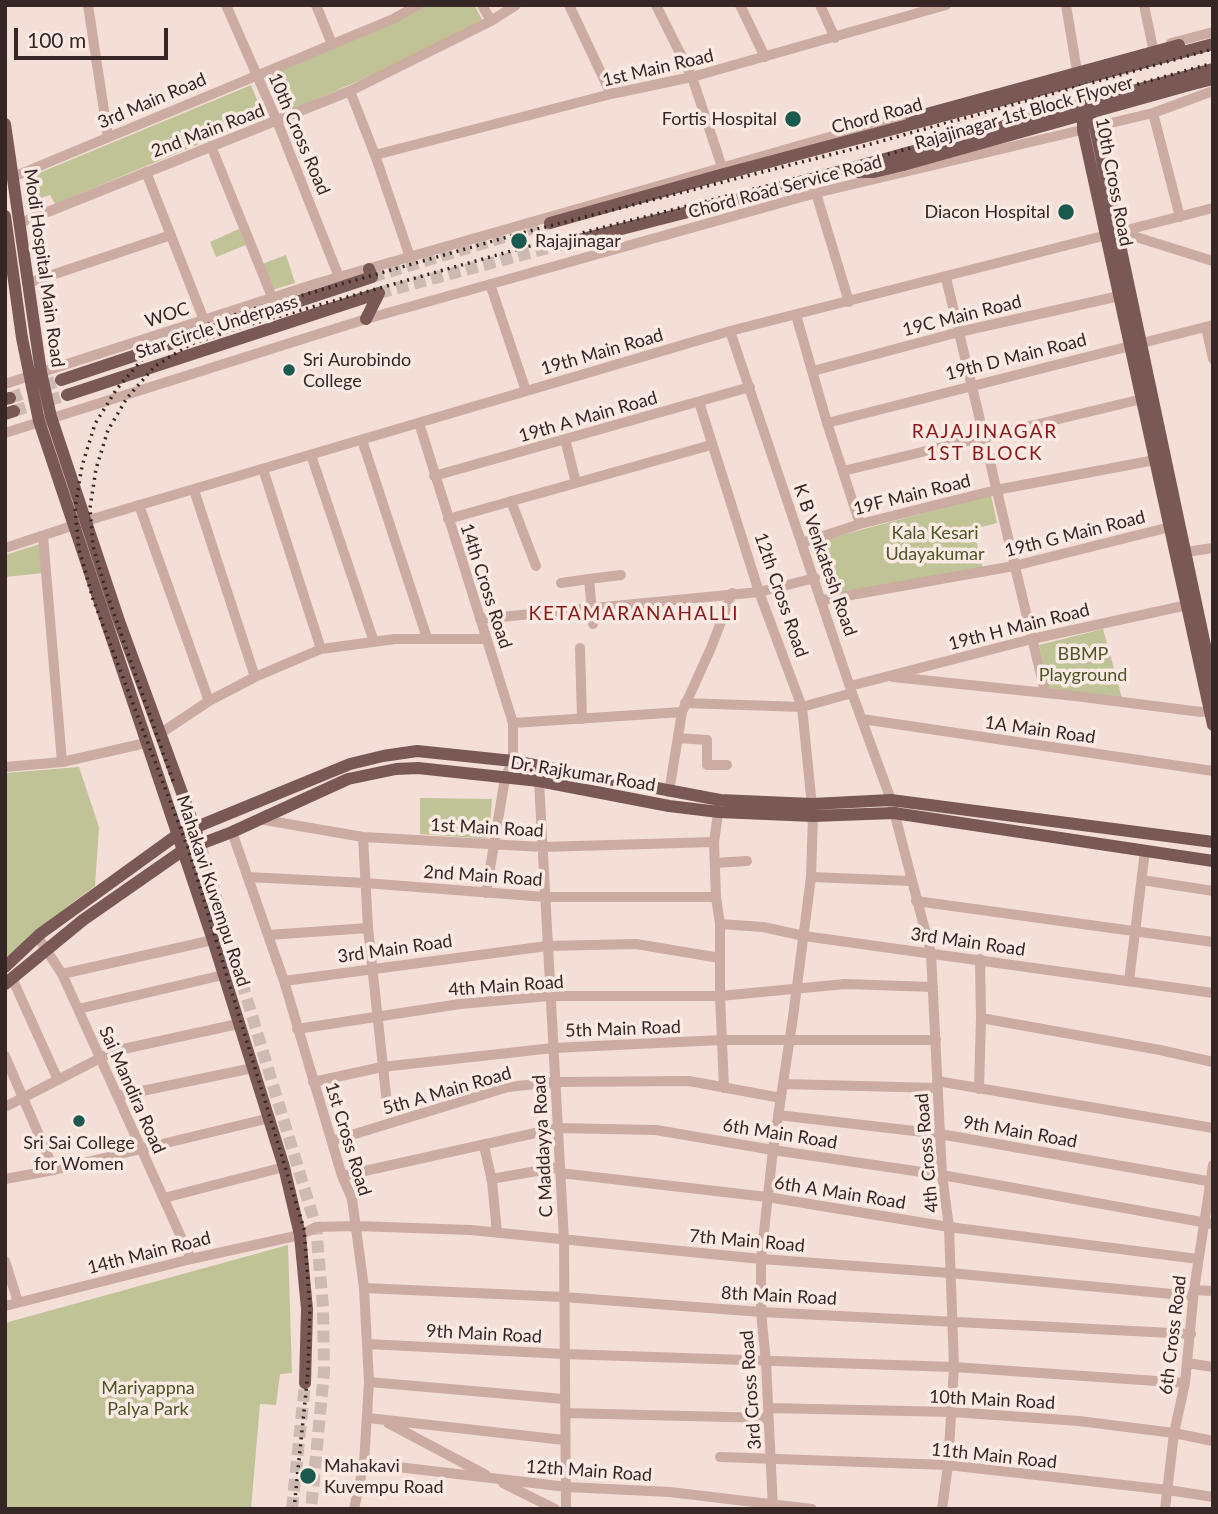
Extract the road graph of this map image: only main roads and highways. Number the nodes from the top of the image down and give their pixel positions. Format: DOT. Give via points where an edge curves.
graph roads {
  1 [pos="1213,42"];
  2 [pos="1213,69"];
  3 [pos="1078,75"];
  4 [pos="1213,79"];
  5 [pos="1083,104"];
  6 [pos="5,124"];
  7 [pos="859,139"];
  8 [pos="843,170"];
  9 [pos="5,216"];
  10 [pos="550,223"];
  11 [pos="1117,234"];
  12 [pos="555,246"];
  13 [pos="370,273"];
  14 [pos="366,319"];
  15 [pos="1135,344"];
  16 [pos="35,375"];
  17 [pos="61,380"];
  18 [pos="66,395"];
  19 [pos="45,419"];
  20 [pos="80,523"];
  21 [pos="1180,553"];
  22 [pos="1191,604"];
  23 [pos="1213,683"];
  24 [pos="1212,716"];
  25 [pos="669,792"];
  26 [pos="669,806"];
  27 [pos="719,806"];
  28 [pos="812,810"];
  29 [pos="195,828"];
  30 [pos="177,835"];
  31 [pos="1213,842"];
  32 [pos="200,844"];
  33 [pos="183,851"];
  34 [pos="1213,861"];
  35 [pos="7,976"];
  36 [pos="305,1382"];
  1 -- 3 [label="main road, Chord Road"];
  1 -- 7 [label="main road, Rajajinagar 1st Block Flyover, bridge" via="1196,40 912,118 866,132"];
  2 -- 5 [label="main road"];
  3 -- 5 [label="main road"];
  3 -- 7 [label="main road, Chord Road"];
  4 -- 8 [label="main road, Rajajinagar 1st Block Flyover, bridge" via="874,172"];
  5 -- 8 [label="main road"];
  5 -- 11 [label="main road, 10th Cross Road"];
  6 -- 16 [label="main road, Modi Hospital Main Road" via="28,283"];
  7 -- 10 [label="main road, Chord Road" via="723,170"];
  8 -- 12 [label="main road"];
  9 -- 16 [label="main road, Modi Hospital Main Road"];
  11 -- 15 [label="main road, 10th Cross Road"];
  11 -- 15 [label="main road, 10th Cross Road" via="1119,296"];
  13 -- 17 [label="main road, Star Circle Underpass"];
  14 -- 18 [label="main road, Star Circle Underpass" via="379,293"];
  15 -- 21 [label="main road, 10th Cross Road"];
  15 -- 21 [label="main road, 10th Cross Road" via="1155,460"];
  16 -- 19 [label="main road, Modi Hospital Main Road"];
  19 -- 20 [label="main road, Mahakavi Kuvempu Road"];
  20 -- 29 [label="main road, Mahakavi Kuvempu Road"];
  20 -- 30 [label="main road, Mahakavi Kuvempu Road"];
  21 -- 22 [label="main road, 10th Cross Road"];
  22 -- 23 [label="main road, 10th Cross Road"];
  22 -- 24 [label="main road, 10th Cross Road"];
  25 -- 26 [label="main road"];
  25 -- 27 [label="main road, Dr. Rajkumar Road"];
  25 -- 29 [label="main road, Dr. Rajkumar Road" via="513,761 417,751 350,764"];
  26 -- 27 [label="main road, Dr. Rajkumar Road"];
  26 -- 32 [label="main road, Dr. Rajkumar Road" via="539,781 396,769 348,779"];
  27 -- 28 [label="main road, Dr. Rajkumar Road"];
  28 -- 31 [label="main road, Dr. Rajkumar Road" via="891,800"];
  28 -- 34 [label="main road, Dr. Rajkumar Road" via="894,813"];
  29 -- 30 [label="main road, Dr. Rajkumar Road"];
  29 -- 32 [label="main road, Mahakavi Kuvempu Road"];
  30 -- 33 [label="main road, Mahakavi Kuvempu Road"];
  30 -- 35 [label="main road, Dr. Rajkumar Road" via="38,937"];
  32 -- 33 [label="main road, Dr. Rajkumar Road"];
  33 -- 35 [label="main road, Dr. Rajkumar Road"];
  33 -- 36 [label="main road, Mahakavi Kuvempu Road" via="270,1118 300,1234 307,1309"];
}
